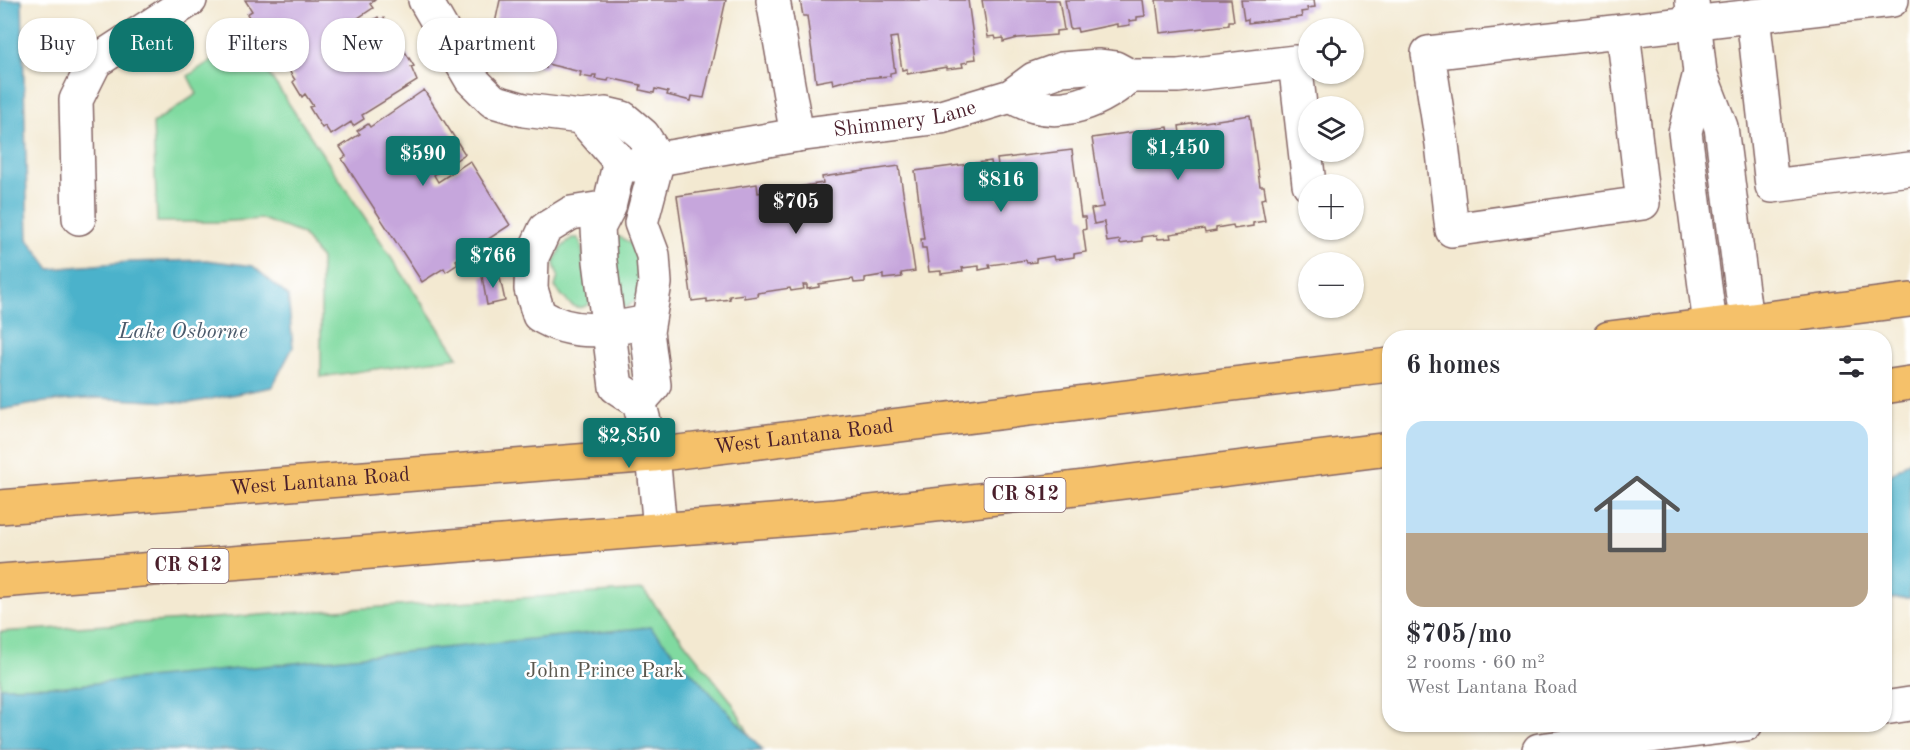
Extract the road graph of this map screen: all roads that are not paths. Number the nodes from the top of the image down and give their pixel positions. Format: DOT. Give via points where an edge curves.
graph roads {
  1 [pos="190,0"];
  2 [pos="425,0"];
  3 [pos="773,0"];
  4 [pos="1892,0"];
  5 [pos="1694,11"];
  6 [pos="1753,16"];
  7 [pos="1623,31"];
  8 [pos="1700,73"];
  9 [pos="581,117"];
  10 [pos="797,135"];
  11 [pos="658,159"];
  12 [pos="619,165"];
  13 [pos="1910,169"];
  14 [pos="1309,174"];
  15 [pos="609,207"];
  16 [pos="79,218"];
  17 [pos="641,223"];
  18 [pos="1910,300"];
  19 [pos="647,322"];
  20 [pos="1745,329"];
  21 [pos="608,330"];
  22 [pos="1712,330"];
  23 [pos="1728,330"];
  24 [pos="1382,366"];
  25 [pos="1910,383"];
  26 [pos="1892,386"];
  27 [pos="639,402"];
  28 [pos="1382,450"];
  29 [pos="653,455"];
  30 [pos="0,507"];
  31 [pos="660,529"];
  32 [pos="0,581"];
  33 [pos="1910,704"];
  34 [pos="1892,707"];
  35 [pos="1682,732"];
  36 [pos="1539,750"];
  1 -- 16 [label="street" via="95,62 76,100"];
  2 -- 9 [label="street" via="471,79 493,101 524,110"];
  3 -- 10 [label="street"];
  4 -- 6 [label="street"];
  5 -- 6 [label="street"];
  5 -- 7 [label="street"];
  5 -- 8 [label="street"];
  6 -- 13 [label="street" via="1772,186"];
  7 -- 7 [label="street" via="1428,53 1452,230 1642,203"];
  8 -- 20 [label="street" via="1721,127"];
  8 -- 22 [label="street" via="1685,132"];
  9 -- 11 [label="street" via="606,114 623,118 643,135"];
  9 -- 12 [label="street"];
  10 -- 11 [label="street, Shimmery Lane"];
  10 -- 14 [label="street, Shimmery Lane" via="941,117 1011,96 1025,105 1046,110 1073,107 1104,95 1130,76 1178,76 1295,62"];
  11 -- 12 [label="street, Shimmery Lane"];
  11 -- 17 [label="street"];
  12 -- 15 [label="street"];
  15 -- 17 [label="street"];
  15 -- 21 [label="street" via="598,228"];
  15 -- 21 [label="street" via="571,213 545,229 532,257 531,289 539,315 552,324"];
  17 -- 19 [label="street" via="653,255 655,283"];
  18 -- 20 [label="main road"];
  19 -- 21 [label="street"];
  19 -- 27 [label="street" via="654,385"];
  20 -- 23 [label="main road"];
  21 -- 27 [label="street" via="616,387"];
  24 -- 29 [label="main road, West Lantana Road"];
  25 -- 26 [label="main road"];
  27 -- 29 [label="street"];
  28 -- 31 [label="main road, CR 812" via="947,504"];
  29 -- 30 [label="main road, West Lantana Road"];
  29 -- 31 [label="street"];
  31 -- 32 [label="main road, CR 812"];
  33 -- 34 [label="street"];
  35 -- 36 [label="street"];
}
